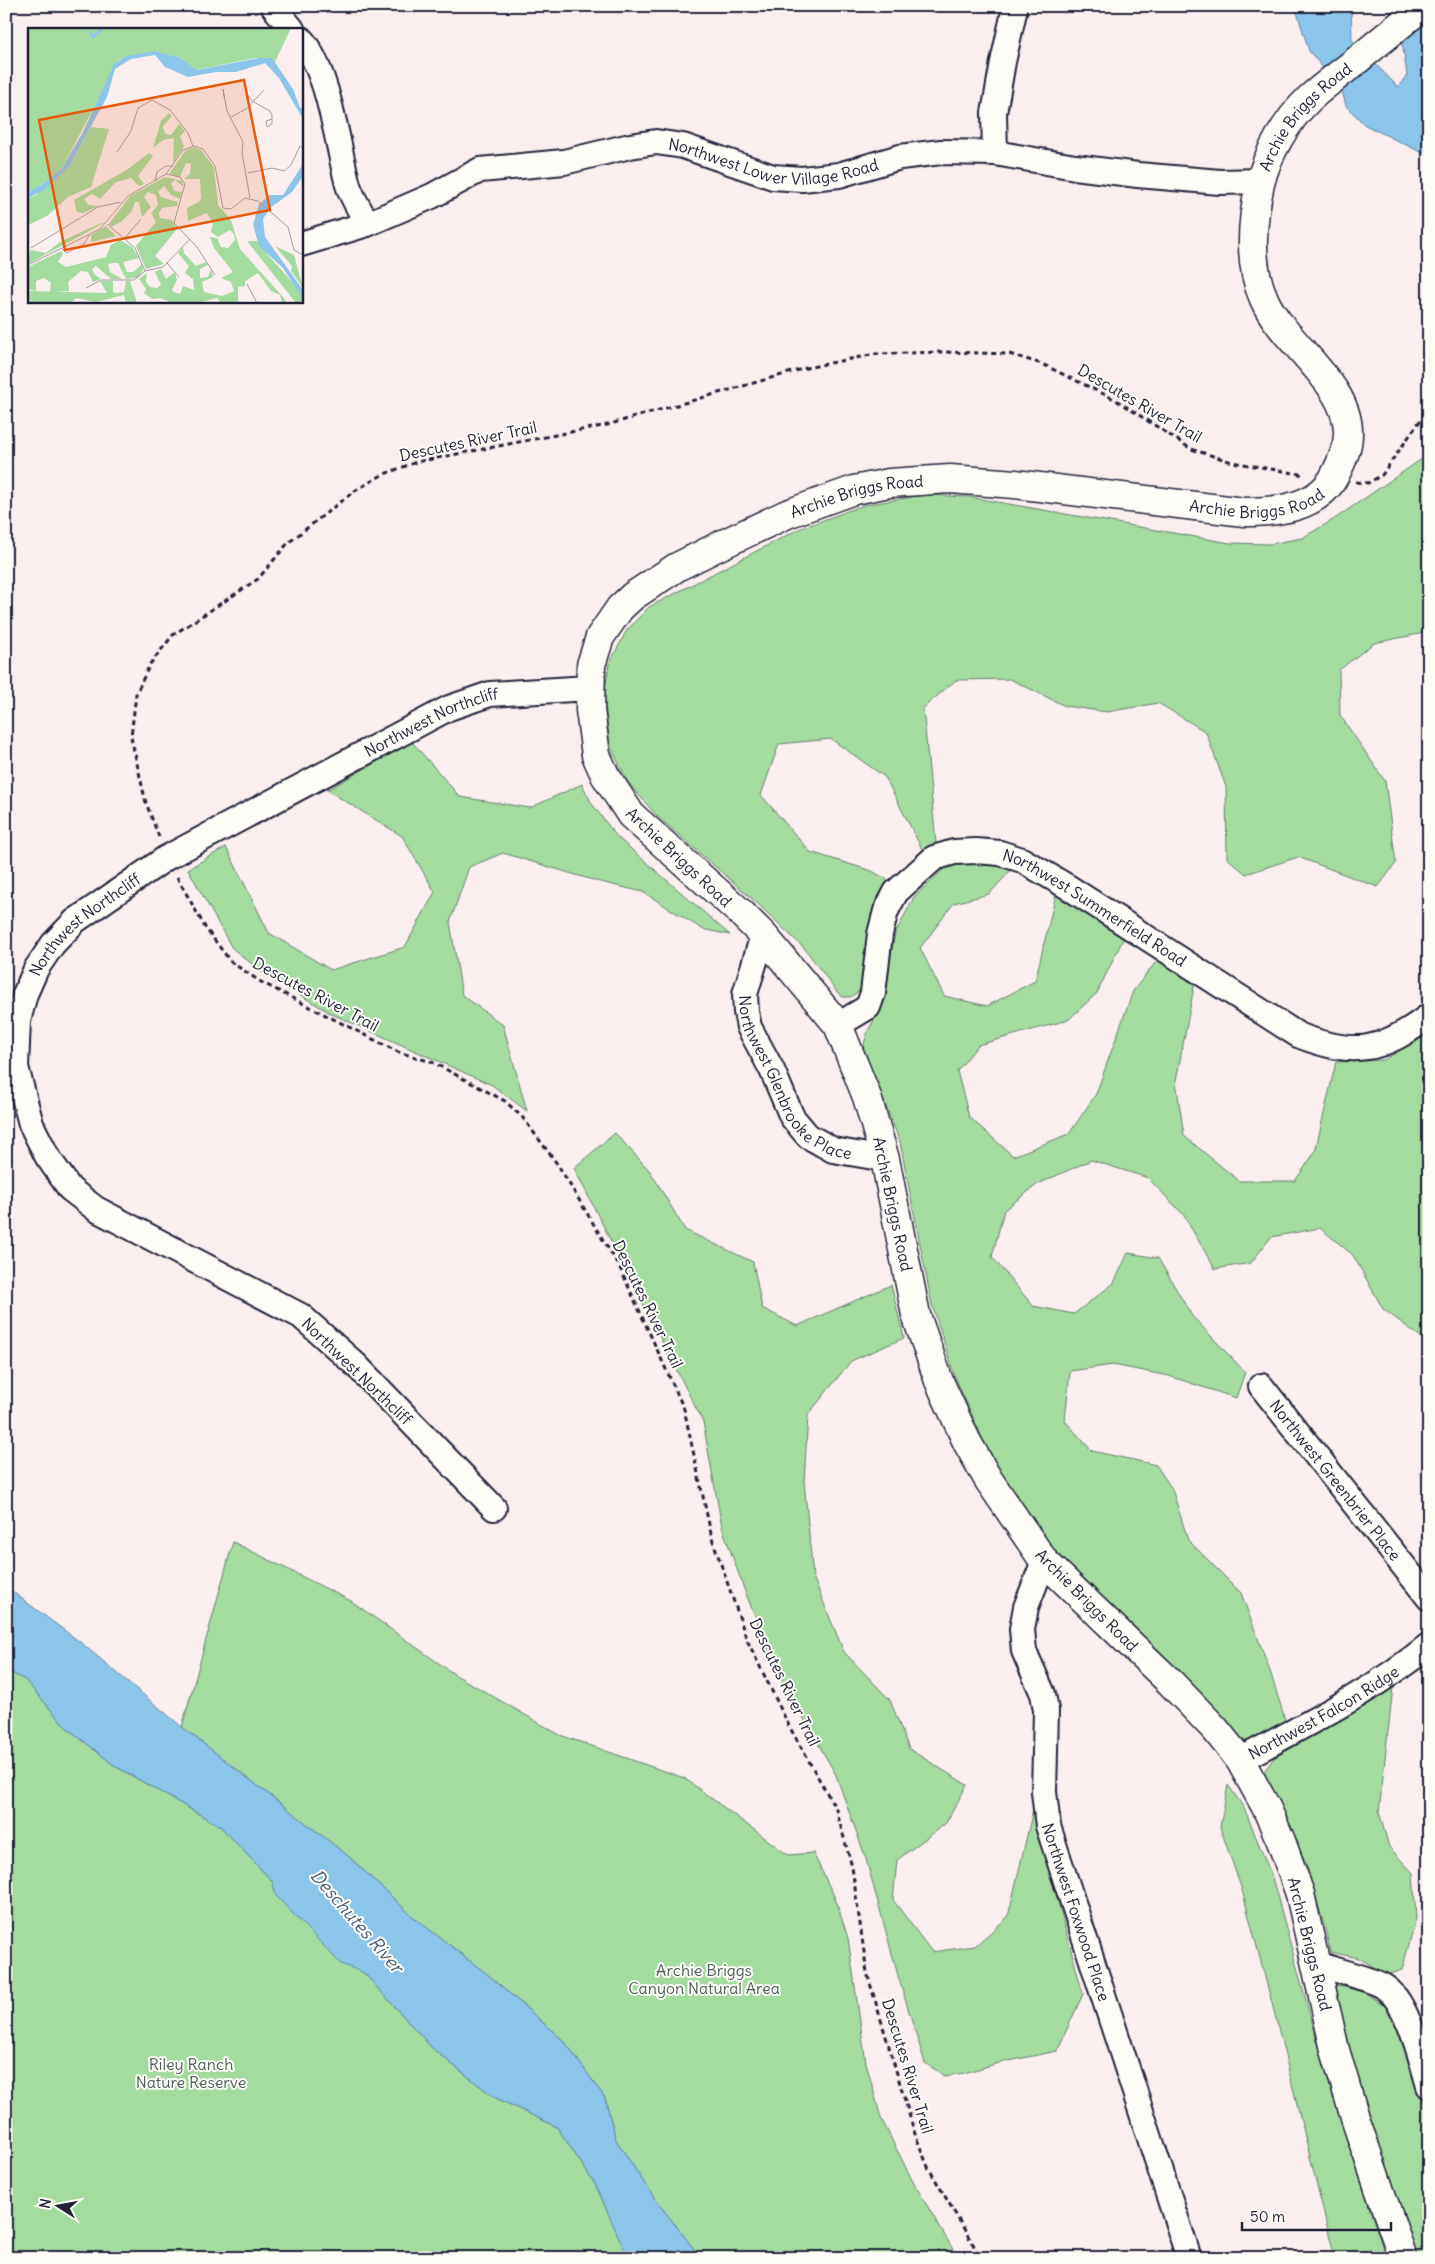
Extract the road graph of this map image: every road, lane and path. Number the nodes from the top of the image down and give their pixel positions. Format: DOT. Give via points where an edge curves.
graph roads {
  1 [pos="273,6"];
  2 [pos="1014,6"];
  3 [pos="1423,6"];
  4 [pos="291,28"];
  5 [pos="302,40"];
  6 [pos="995,153"];
  7 [pos="1261,182"];
  8 [pos="367,224"];
  9 [pos="302,244"];
  10 [pos="1429,412"];
  11 [pos="1333,480"];
  12 [pos="590,688"];
  13 [pos="166,858"];
  14 [pos="763,935"];
  15 [pos="1429,1016"];
  16 [pos="838,1025"];
  17 [pos="885,1159"];
  18 [pos="1261,1386"];
  19 [pos="494,1508"];
  20 [pos="1044,1561"];
  21 [pos="1429,1598"];
  22 [pos="1429,1645"];
  23 [pos="1240,1760"];
  24 [pos="1317,1964"];
  25 [pos="1429,2086"];
  26 [pos="981,2258"];
  27 [pos="1189,2258"];
  28 [pos="1403,2258"];
  1 -- 4 [label="street"];
  2 -- 6 [label="street" via="994,113"];
  3 -- 7 [label="street, Archie Briggs Road" via="1308,100 1273,151"];
  5 -- 8 [label="street" via="309,48 324,87 349,188"];
  6 -- 7 [label="street, Northwest Lower Village Road" via="1138,175"];
  6 -- 8 [label="street, Northwest Lower Village Road" via="941,152 900,157 838,175 802,179 773,177 683,146 656,142 564,162 480,170 432,196"];
  7 -- 11 [label="street, Archie Briggs Road" via="1253,242 1263,298 1295,345 1325,378 1345,412 1347,441"];
  8 -- 9 [label="street, Northwest Lower Village Road"];
  10 -- 11 [label="path, Descutes River Trail" via="1382,475 1368,483"];
  11 -- 12 [label="street, Archie Briggs Road" via="1316,497 1295,507 1273,512 1244,512 950,479 889,483 854,490 787,514 645,586 620,608 600,636 591,665"];
  11 -- 13 [label="path, Descutes River Trail" via="1232,462 1192,449 1116,400 1042,364 1009,354 946,352 875,354 816,366 607,425 416,462 382,475 353,492 288,543 258,579 173,635 150,664 136,694 131,736 146,803"];
  12 -- 13 [label="street, Northwest Northcliff" via="490,694 449,708"];
  12 -- 14 [label="street, Archie Briggs Road" via="596,755 620,800 649,833"];
  13 -- 19 [label="street, Northwest Northcliff" via="76,920 52,944 25,994 18,1021 16,1067 32,1124 47,1156 70,1188 96,1209 301,1316 356,1365"];
  13 -- 26 [label="path, Descutes River Trail" via="206,929 231,962 261,982 398,1052 432,1062 505,1102 522,1118 558,1165 620,1268 684,1409 712,1538 747,1640 789,1726 836,1809 852,1866 867,1973 914,2134 928,2167"];
  14 -- 16 [label="street, Archie Briggs Road"];
  14 -- 17 [label="street, Northwest Glenbrooke Place" via="746,988 746,1012 749,1026 792,1117 808,1136 833,1150"];
  15 -- 16 [label="street, Northwest Summerfield Road" via="1404,1034 1372,1047 1346,1050 1322,1045 1298,1035 1068,886 1022,860 1000,853 954,852 934,858 896,892 886,911 880,934 873,993 868,1007"];
  16 -- 17 [label="street, Archie Briggs Road" via="868,1097"];
  17 -- 20 [label="street, Archie Briggs Road" via="916,1315 940,1381 988,1479"];
  18 -- 21 [label="street, Northwest Greenbrier Place"];
  20 -- 23 [label="street, Archie Briggs Road" via="1171,1683 1216,1729"];
  20 -- 27 [label="street, Northwest Foxwood Place" via="1026,1607 1022,1629 1024,1650 1043,1694 1046,1710 1044,1792 1048,1826"];
  22 -- 23 [label="street, Northwest Falcon Ridge" via="1338,1708"];
  23 -- 24 [label="street, Archie Briggs Road" via="1282,1841 1300,1894"];
  24 -- 25 [label="street" via="1384,1986 1398,2000"];
  24 -- 28 [label="street, Archie Briggs Road" via="1335,2050"];
}
